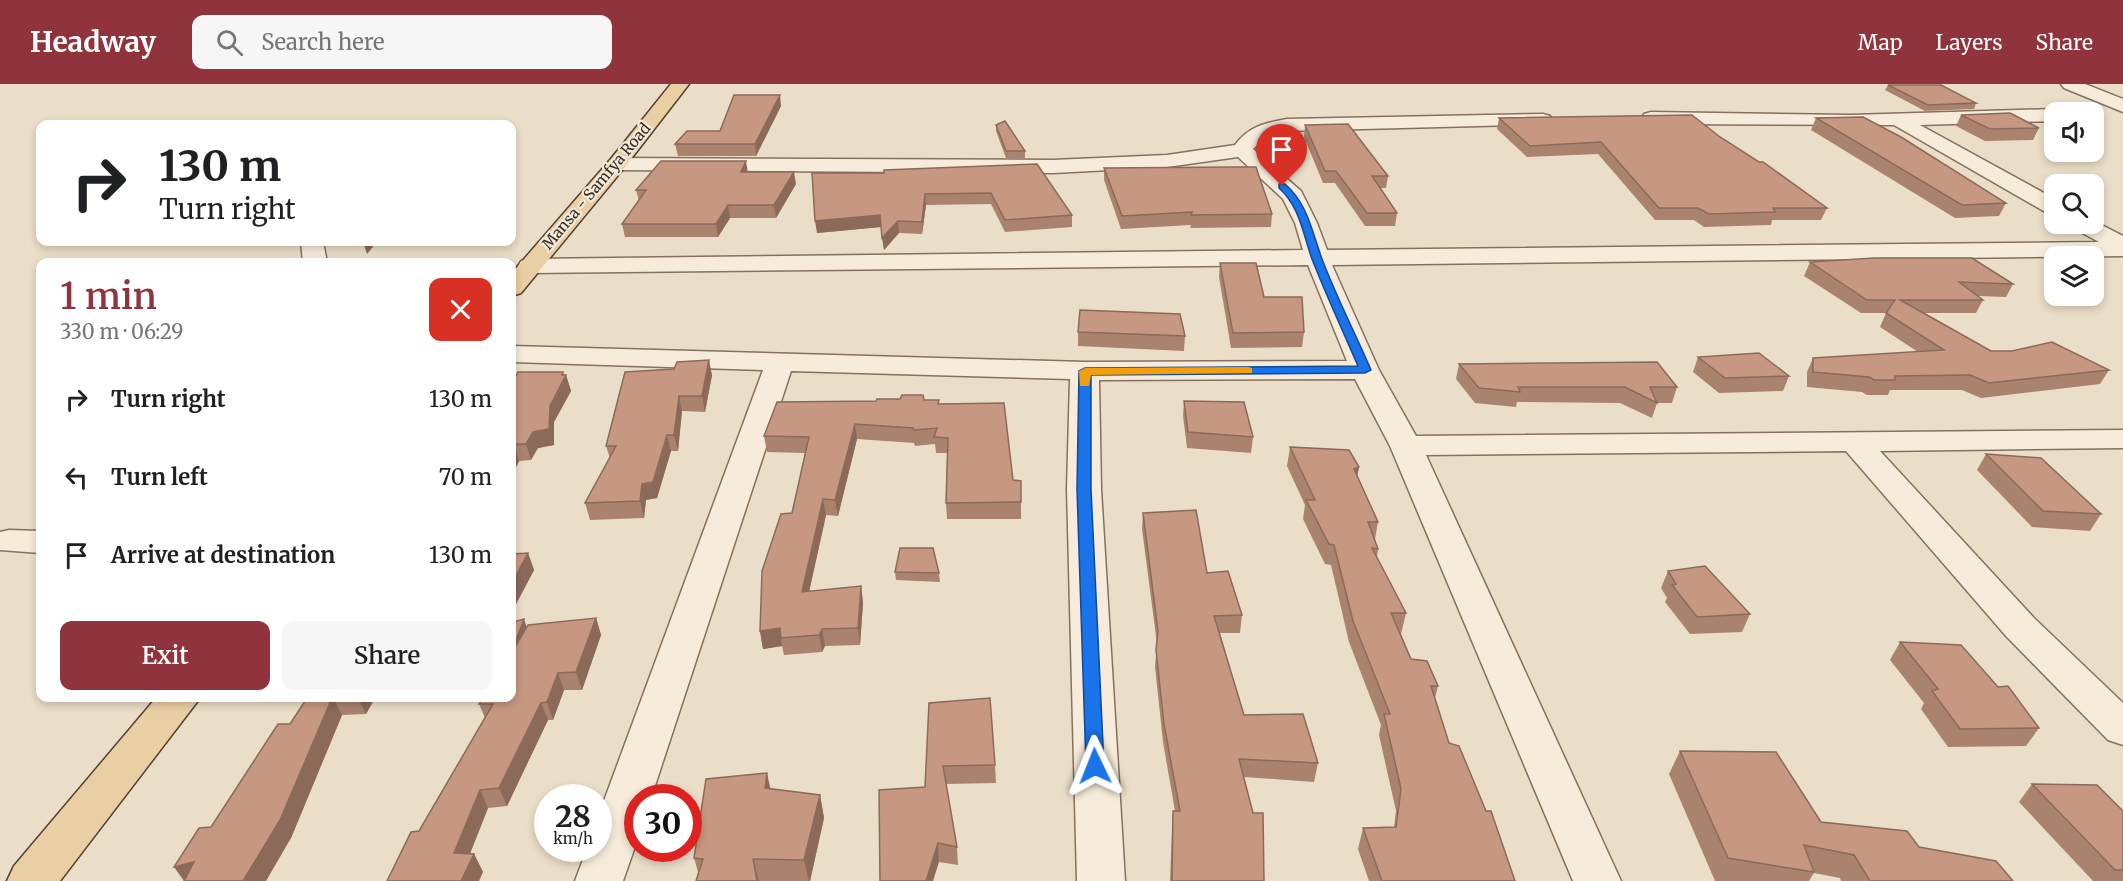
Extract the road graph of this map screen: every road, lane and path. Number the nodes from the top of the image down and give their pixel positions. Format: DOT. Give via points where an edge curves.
graph roads {
  1 [pos="680,84"];
  2 [pos="2070,84"];
  3 [pos="2123,106"];
  4 [pos="2123,113"];
  5 [pos="2104,114"];
  6 [pos="2044,116"];
  7 [pos="1628,118"];
  8 [pos="1558,119"];
  9 [pos="1898,120"];
  10 [pos="1242,150"];
  11 [pos="617,164"];
  12 [pos="2044,202"];
  13 [pos="2100,234"];
  14 [pos="2123,247"];
  15 [pos="1317,258"];
  16 [pos="530,266"];
  17 [pos="516,283"];
  18 [pos="516,354"];
  19 [pos="780,362"];
  20 [pos="1365,370"];
  21 [pos="1085,371"];
  22 [pos="2123,439"];
  23 [pos="1856,443"];
  24 [pos="1406,446"];
  25 [pos="176,702"];
  26 [pos="2123,729"];
  27 [pos="31,881"];
  28 [pos="599,881"];
  29 [pos="1101,881"];
  30 [pos="1597,881"];
  1 -- 11 [label="main road, Mansa - Samfya Road"];
  2 -- 3 [label="street"];
  4 -- 5 [label="street"];
  6 -- 9 [label="street"];
  7 -- 9 [label="street"];
  8 -- 10 [label="street" via="1287,125 1250,136"];
  9 -- 12 [label="street"];
  10 -- 11 [label="street" via="1121,165 1044,167"];
  10 -- 15 [label="street" via="1293,195"];
  11 -- 16 [label="main road, Mansa - Samfya Road"];
  13 -- 14 [label="street"];
  14 -- 15 [label="street"];
  15 -- 16 [label="street"];
  15 -- 20 [label="street"];
  16 -- 17 [label="main road, Mansa - Samfya Road"];
  18 -- 19 [label="street"];
  19 -- 21 [label="street"];
  19 -- 28 [label="street"];
  20 -- 21 [label="street"];
  20 -- 24 [label="street"];
  21 -- 29 [label="street" via="1084,489"];
  22 -- 23 [label="street"];
  23 -- 24 [label="street"];
  23 -- 26 [label="street" via="2020,627"];
  24 -- 30 [label="street"];
  25 -- 27 [label="main road"];
}
